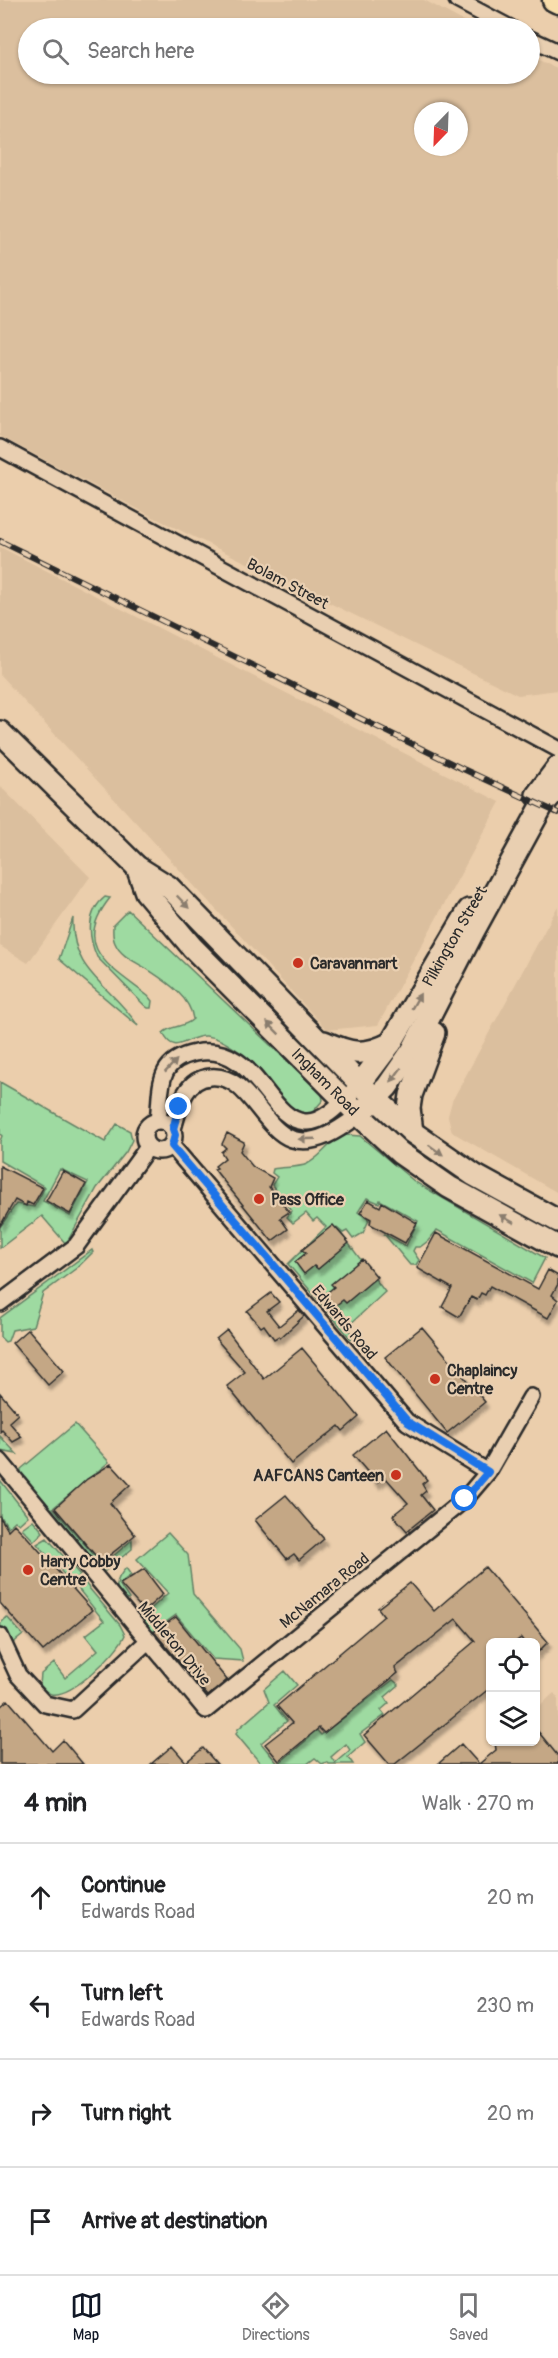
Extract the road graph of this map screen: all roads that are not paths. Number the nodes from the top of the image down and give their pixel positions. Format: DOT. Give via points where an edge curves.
graph roads {
  1 [pos="457,0"];
  2 [pos="491,18"];
  3 [pos="540,44"];
  4 [pos="558,52"];
  5 [pos="0,448"];
  6 [pos="0,732"];
  7 [pos="558,748"];
  8 [pos="558,767"];
  9 [pos="558,787"];
  10 [pos="137,867"];
  11 [pos="473,932"];
  12 [pos="313,1036"];
  13 [pos="392,1043"];
  14 [pos="360,1084"];
  15 [pos="375,1100"];
  16 [pos="351,1107"];
  17 [pos="158,1121"];
  18 [pos="173,1129"];
  19 [pos="412,1132"];
  20 [pos="172,1146"];
  21 [pos="148,1147"];
  22 [pos="558,1221"];
  23 [pos="558,1247"];
  24 [pos="0,1303"];
  25 [pos="531,1397"];
  26 [pos="0,1461"];
  27 [pos="488,1472"];
  28 [pos="0,1636"];
  29 [pos="148,1640"];
  30 [pos="206,1710"];
  1 -- 2 [label="street"];
  3 -- 4 [label="street"];
  5 -- 7 [label="street, Bolam Street"];
  6 -- 10 [label="main road, Ingham Road"];
  13 -- 8 [label="main road, Pilkington Street, one-way" via="533,802"];
  9 -- 11 [label="main road, Pilkington Street" via="542,806"];
  10 -- 12 [label="main road, Ingham Road, one-way" via="169,887"];
  16 -- 10 [label="main road, Ingham Road, one-way" via="192,947 146,892"];
  11 -- 15 [label="main road, Pilkington Street, one-way" via="412,1051"];
  11 -- 19 [label="main road" via="411,1095"];
  12 -- 13 [label="main road" via="351,1053"];
  12 -- 14 [label="main road, Ingham Road"];
  13 -- 14 [label="main road, Pilkington Street"];
  14 -- 15 [label="main road, Ingham Road"];
  14 -- 16 [label="street, Pilkington Street"];
  15 -- 16 [label="main road, Pilkington Street"];
  15 -- 19 [label="main road, Ingham Road"];
  17 -- 16 [label="street, one-way" via="162,1080 168,1066 174,1060 204,1052 237,1061 280,1108 298,1121 315,1120"];
  16 -- 18 [label="street, one-way" via="330,1134 292,1139 236,1084 225,1077 206,1077 191,1085"];
  23 -- 16 [label="main road, Ingham Road, one-way" via="429,1175"];
  17 -- 18 [label="street"];
  17 -- 21 [label="street" via="144,1133"];
  18 -- 20 [label="street"];
  19 -- 22 [label="main road, Ingham Road, one-way" via="474,1175"];
  20 -- 21 [label="street" via="163,1152"];
  20 -- 27 [label="street, Edwards Road" via="408,1422"];
  21 -- 24 [label="street" via="76,1246"];
  25 -- 27 [label="street"];
  26 -- 29 [label="street, Middleton Drive"];
  27 -- 30 [label="street, McNamara Road" via="465,1499"];
  28 -- 29 [label="street" via="18,1675 45,1704 73,1710"];
  29 -- 30 [label="street, Middleton Drive"];
}
